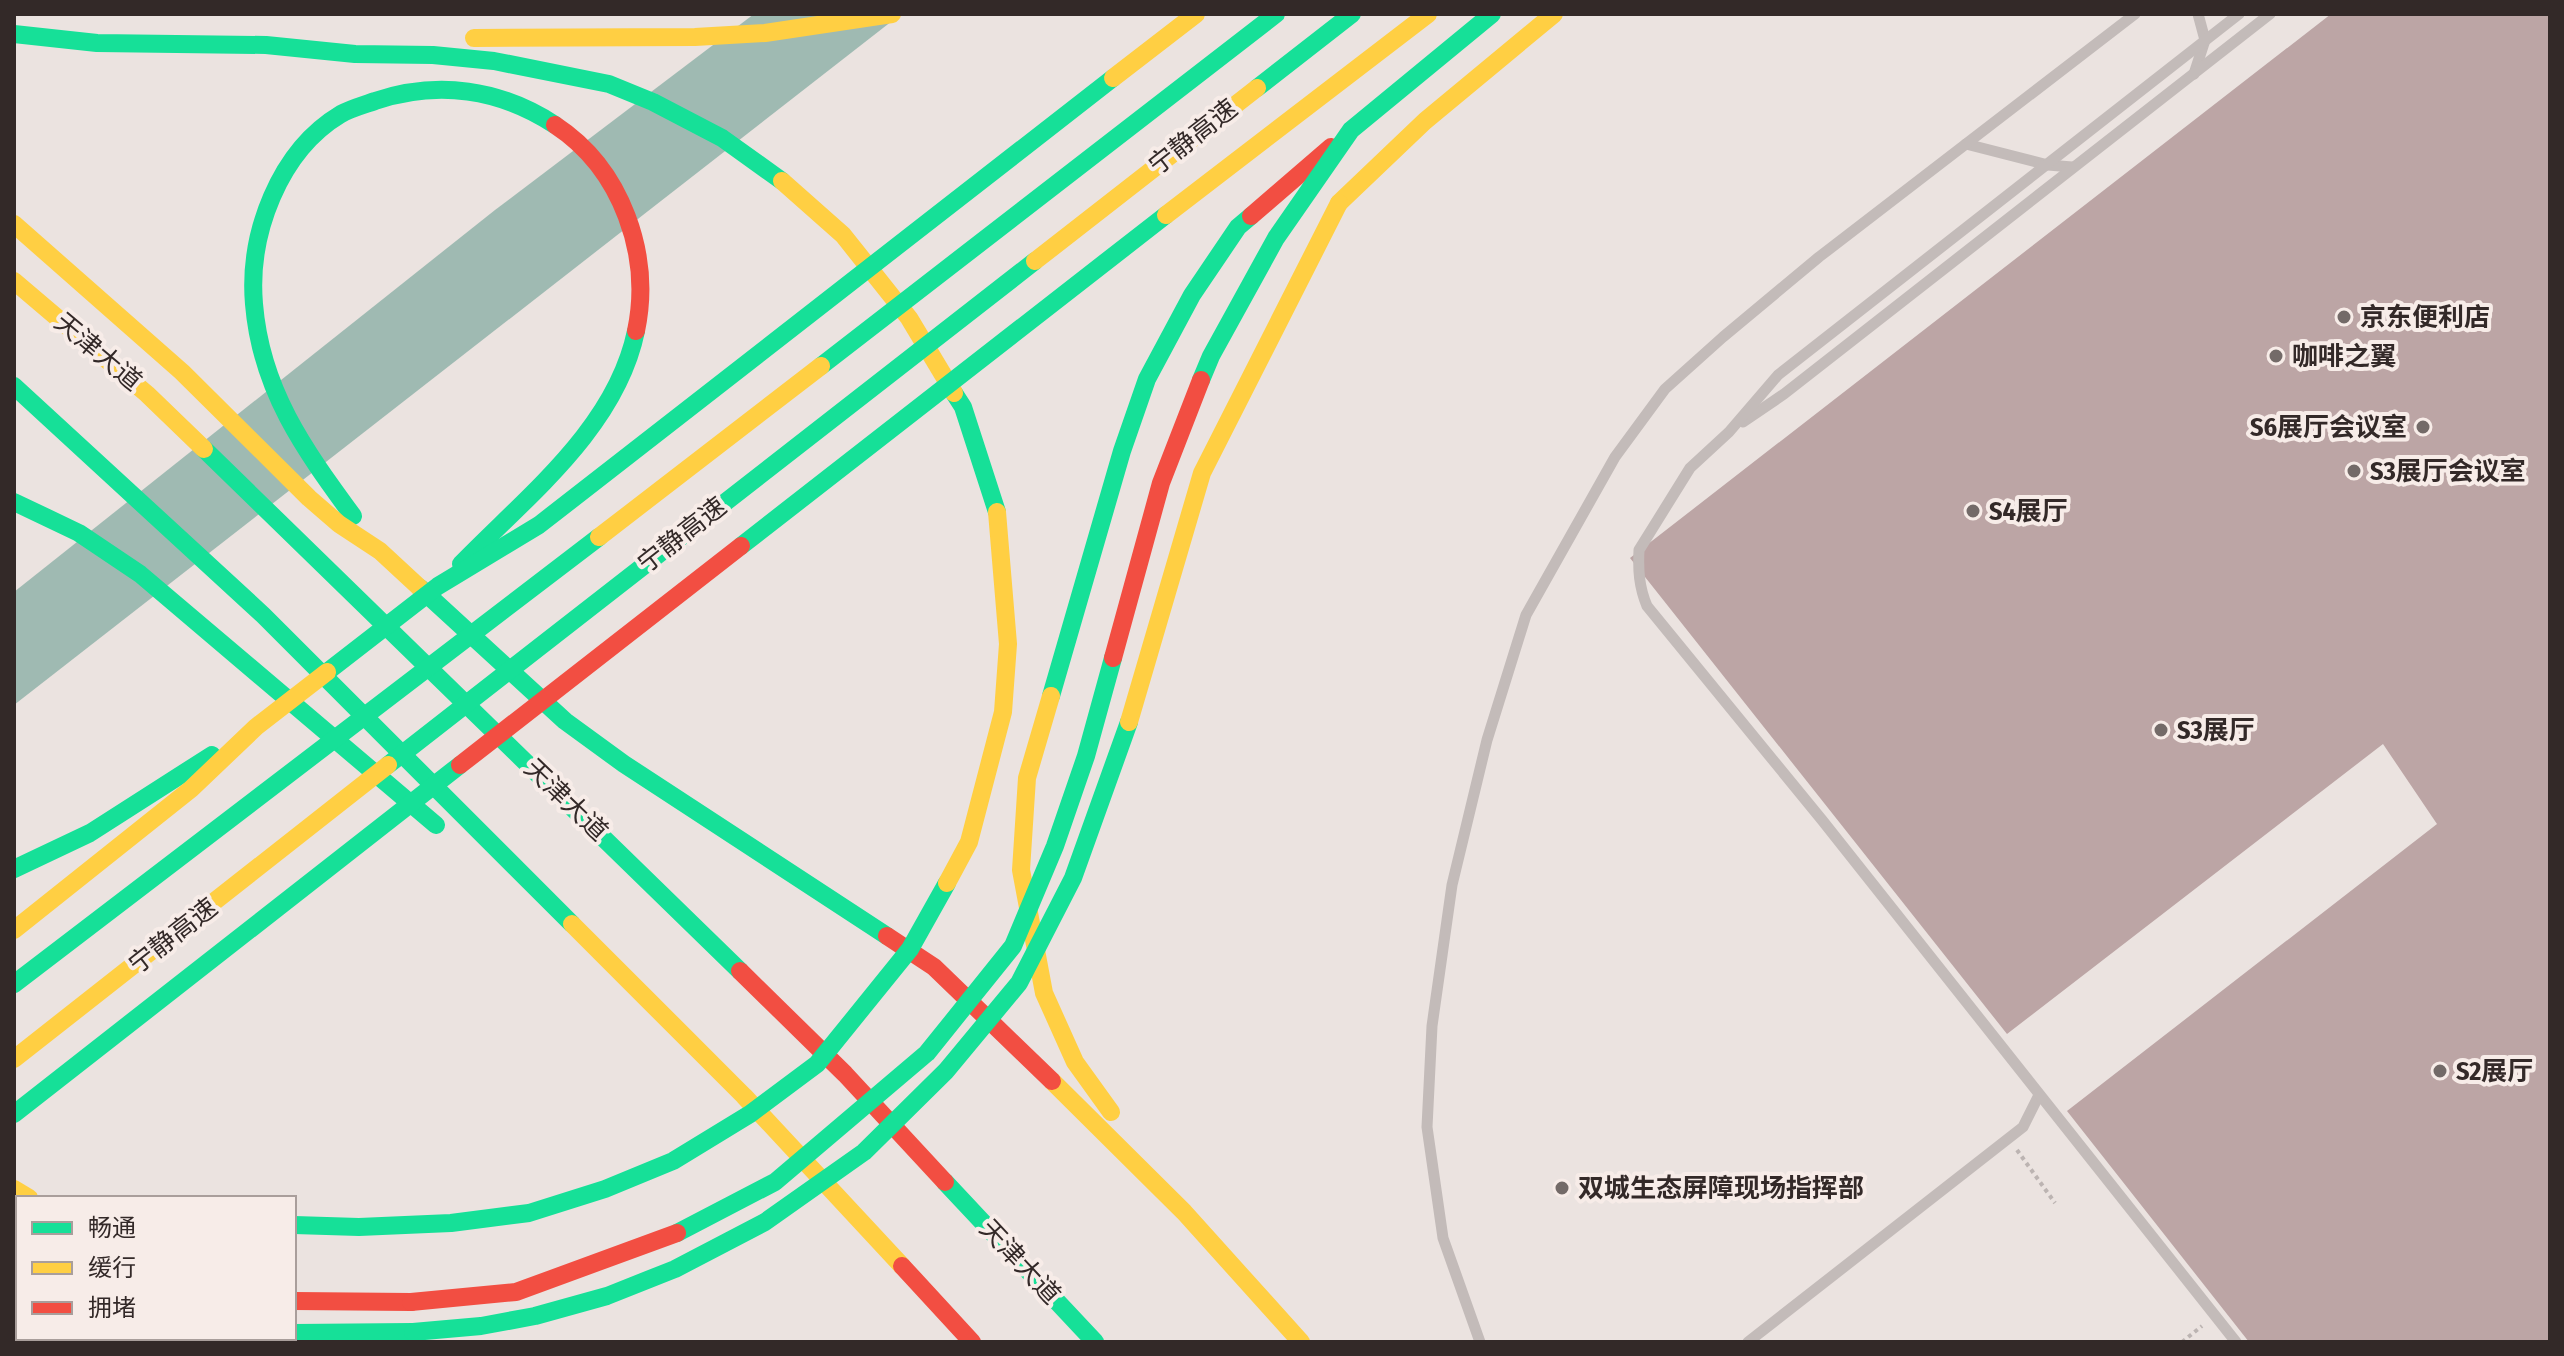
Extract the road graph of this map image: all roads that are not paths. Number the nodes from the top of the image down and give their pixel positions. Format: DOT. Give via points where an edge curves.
graph roads {
  1 [pos="892,14"];
  2 [pos="1196,14"];
  3 [pos="1276,14"];
  4 [pos="1352,14"];
  5 [pos="1428,14"];
  6 [pos="1492,14"];
  7 [pos="1554,14"];
  8 [pos="2135,14"];
  9 [pos="2198,14"];
  10 [pos="2239,14"];
  11 [pos="2270,14"];
  12 [pos="14,34"];
  13 [pos="2205,40"];
  14 [pos="266,45"];
  15 [pos="2194,75"];
  16 [pos="1351,130"];
  17 [pos="1966,144"];
  18 [pos="2048,165"];
  19 [pos="2072,167"];
  20 [pos="14,224"];
  21 [pos="14,281"];
  22 [pos="14,386"];
  23 [pos="1729,432"];
  24 [pos="14,502"];
  25 [pos="380,551"];
  26 [pos="438,586"];
  27 [pos="256,727"];
  28 [pos="453,840"];
  29 [pos="14,869"];
  30 [pos="524,901"];
  31 [pos="14,930"];
  32 [pos="14,984"];
  33 [pos="674,1027"];
  34 [pos="14,1059"];
  35 [pos="2039,1095"];
  36 [pos="14,1114"];
  37 [pos="1184,1212"];
  38 [pos="296,1225"];
  39 [pos="296,1301"];
  40 [pos="296,1333"];
  41 [pos="69,1340"];
  42 [pos="49,1342"];
  43 [pos="972,1342"];
  44 [pos="1095,1342"];
  45 [pos="1301,1342"];
  46 [pos="1480,1342"];
  47 [pos="1748,1342"];
  48 [pos="2236,1342"];
  1 -- 14 [label="highway" via="765,33 695,37 374,37"];
  2 -- 26 [label="highway, bridge" via="539,525"];
  3 -- 32 [label="highway, 宁静高速, bridge"];
  4 -- 34 [label="highway, 宁静高速, bridge"];
  5 -- 36 [label="highway, bridge"];
  6 -- 16 [label="highway, bridge"];
  7 -- 40 [label="highway, bridge" via="1425,121 1339,203 1202,473 1130,719 1073,878 1019,983 946,1071 864,1152 765,1222 675,1269 607,1296 481,1326"];
  8 -- 17 [label="lane"];
  9 -- 13 [label="lane"];
  10 -- 13 [label="lane"];
  11 -- 15 [label="lane"];
  12 -- 14 [label="highway" via="97,43"];
  13 -- 15 [label="lane"];
  13 -- 18 [label="lane"];
  14 -- 38 [label="highway, bridge" via="494,61 609,84 701,126 776,175 843,235 909,318 963,407 997,512 1008,644 1003,712 969,842 910,949 817,1064 750,1114 673,1161 529,1213 451,1223"];
  15 -- 19 [label="lane"];
  16 -- 37 [label="highway, bridge" via="1238,227 1192,295 1147,379 1027,778 1021,870 1044,993 1075,1062"];
  16 -- 39 [label="highway, bridge" via="1276,238 1211,356 1161,483 1086,756 1013,946 927,1053 775,1182 666,1238 516,1292 411,1302"];
  17 -- 18 [label="lane"];
  17 -- 46 [label="lane" via="1819,257 1665,389 1615,457 1526,615 1487,740 1452,885 1432,1026 1427,1127 1443,1238"];
  18 -- 19 [label="lane"];
  18 -- 23 [label="lane" via="1778,375"];
  19 -- 23 [label="lane"];
  20 -- 25 [label="highway" via="182,372 309,498"];
  21 -- 44 [label="highway, 天津大道" via="147,394 845,1074"];
  22 -- 33 [label="highway" via="263,615"];
  23 -- 35 [label="lane" via="1690,468 1639,550 1647,606"];
  24 -- 28 [label="highway" via="47,514 100,545 183,607"];
  25 -- 26 [label="highway, bridge" via="327,481 278,402 252,307 254,258 264,212 283,172 314,135 344,112 389,95 433,87 474,91 547,118 574,137 597,164 618,196 637,243 640,314 631,355 589,431"];
  25 -- 37 [label="highway" via="565,721 934,967"];
  26 -- 27 [label="highway, bridge"];
  27 -- 29 [label="highway, bridge" via="85,834"];
  27 -- 31 [label="highway, bridge" via="191,789"];
  30 -- 33 [label="highway"];
  33 -- 43 [label="highway"];
  35 -- 47 [label="lane" via="2023,1127 2009,1139"];
  35 -- 48 [label="lane"];
  37 -- 45 [label="highway"];
  41 -- 42 [label="highway"];
}
